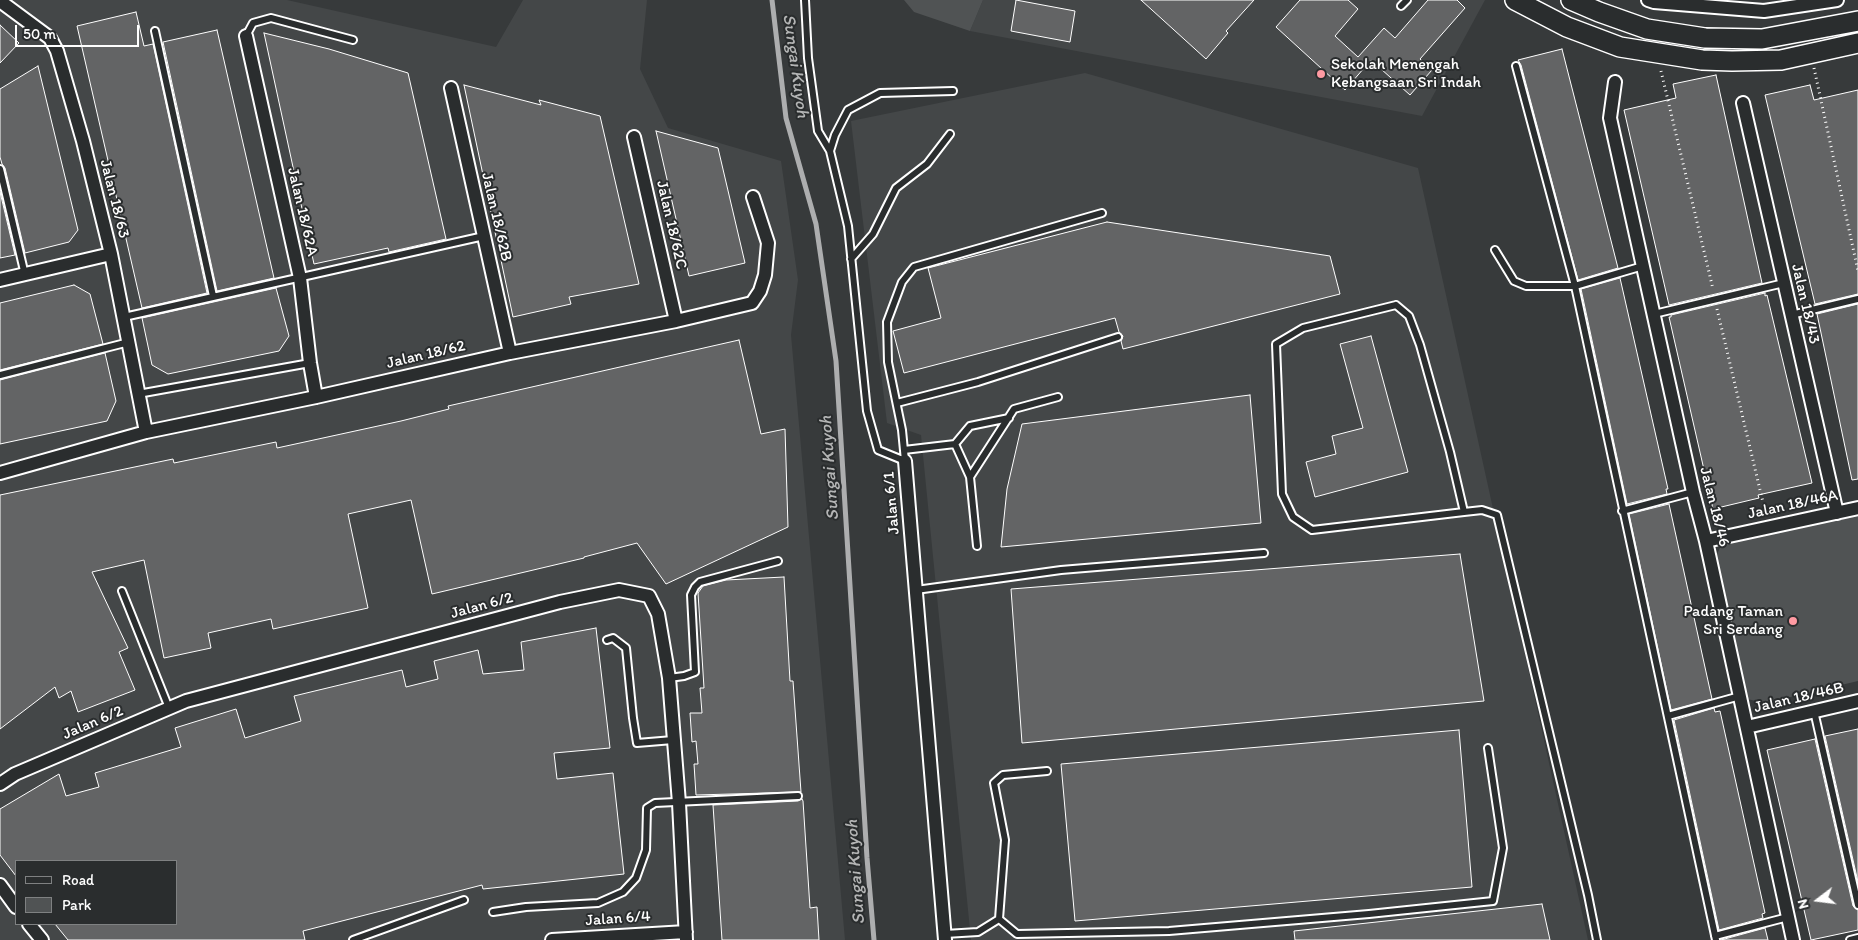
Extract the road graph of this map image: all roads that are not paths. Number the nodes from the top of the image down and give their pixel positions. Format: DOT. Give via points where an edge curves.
graph roads {
  1 [pos="805,0"];
  2 [pos="1408,0"];
  3 [pos="1515,0"];
  4 [pos="1570,0"];
  5 [pos="1648,0"];
  6 [pos="1837,0"];
  7 [pos="0,1"];
  8 [pos="1401,6"];
  9 [pos="1858,21"];
  10 [pos="155,31"];
  11 [pos="246,36"];
  12 [pos="353,40"];
  13 [pos="1858,43"];
  14 [pos="1516,66"];
  15 [pos="1615,82"];
  16 [pos="451,88"];
  17 [pos="953,91"];
  18 [pos="1743,103"];
  19 [pos="950,134"];
  20 [pos="634,137"];
  21 [pos="830,151"];
  22 [pos="0,169"];
  23 [pos="753,197"];
  24 [pos="1102,213"];
  25 [pos="484,236"];
  26 [pos="1495,250"];
  27 [pos="111,254"];
  28 [pos="851,259"];
  29 [pos="1643,266"];
  30 [pos="25,275"];
  31 [pos="300,278"];
  32 [pos="0,280"];
  33 [pos="1784,283"];
  34 [pos="1575,286"];
  35 [pos="213,296"];
  36 [pos="1858,299"];
  37 [pos="1654,314"];
  38 [pos="1791,316"];
  39 [pos="124,317"];
  40 [pos="676,321"];
  41 [pos="1118,337"];
  42 [pos="129,342"];
  43 [pos="510,353"];
  44 [pos="310,363"];
  45 [pos="0,375"];
  46 [pos="138,394"];
  47 [pos="1058,396"];
  48 [pos="316,397"];
  49 [pos="896,403"];
  50 [pos="1009,418"];
  51 [pos="146,432"];
  52 [pos="954,444"];
  53 [pos="904,456"];
  54 [pos="0,473"];
  55 [pos="970,477"];
  56 [pos="1693,492"];
  57 [pos="1858,508"];
  58 [pos="1622,511"];
  59 [pos="1464,512"];
  60 [pos="1837,513"];
  61 [pos="1706,541"];
  62 [pos="977,546"];
  63 [pos="1264,554"];
  64 [pos="778,561"];
  65 [pos="916,590"];
  66 [pos="122,591"];
  67 [pos="607,640"];
  68 [pos="669,678"];
  69 [pos="1740,696"];
  70 [pos="1858,701"];
  71 [pos="169,708"];
  72 [pos="1814,711"];
  73 [pos="1668,716"];
  74 [pos="1747,727"];
  75 [pos="673,740"];
  76 [pos="1488,748"];
  77 [pos="1047,771"];
  78 [pos="0,784"];
  79 [pos="798,796"];
  80 [pos="679,803"];
  81 [pos="0,885"];
  82 [pos="464,900"];
  83 [pos="15,906"];
  84 [pos="1858,906"];
  85 [pos="493,912"];
  86 [pos="1788,917"];
  87 [pos="999,920"];
  88 [pos="30,925"];
  89 [pos="686,936"];
  90 [pos="638,937"];
  91 [pos="945,937"];
  92 [pos="1716,938"];
  93 [pos="1858,938"];
  94 [pos="42,940"];
  95 [pos="353,940"];
  96 [pos="552,940"];
  97 [pos="1597,940"];
  98 [pos="1793,940"];
  99 [pos="1850,940"];
  1 -- 21 [label="lane" via="808,58 818,130"];
  2 -- 8 [label="lane"];
  3 -- 13 [label="street" via="1567,28 1620,47 1702,60 1781,60"];
  4 -- 9 [label="street" via="1647,29 1705,38 1762,39"];
  5 -- 6 [label="street" via="1764,11"];
  7 -- 27 [label="street, Jalan 18/63" via="50,38 57,51"];
  10 -- 35 [label="lane"];
  11 -- 12 [label="lane" via="253,23 271,18"];
  11 -- 31 [label="street, Jalan 18/62A"];
  14 -- 34 [label="lane"];
  15 -- 29 [label="street, Jalan 18/46" via="1610,118"];
  16 -- 25 [label="street, Jalan 18/62B"];
  17 -- 21 [label="lane" via="880,93 848,110 834,135"];
  18 -- 33 [label="street, Jalan 18/43"];
  19 -- 28 [label="lane" via="927,164 896,188 874,234"];
  20 -- 40 [label="street, Jalan 18/62C"];
  21 -- 28 [label="lane" via="848,226"];
  22 -- 30 [label="lane"];
  23 -- 40 [label="street, Jalan 18/62" via="768,244 760,291 752,303"];
  24 -- 49 [label="lane, Jalan 6/1" via="914,267 902,282 887,322 888,362"];
  25 -- 31 [label="lane"];
  25 -- 43 [label="street, Jalan 18/62B"];
  26 -- 34 [label="lane" via="1514,281 1526,286"];
  27 -- 30 [label="street"];
  27 -- 39 [label="street, Jalan 18/63"];
  28 -- 53 [label="lane" via="867,411 878,450"];
  29 -- 34 [label="lane"];
  29 -- 37 [label="street, Jalan 18/46"];
  30 -- 32 [label="street"];
  31 -- 35 [label="lane"];
  31 -- 44 [label="street, Jalan 18/62A"];
  33 -- 37 [label="lane"];
  33 -- 38 [label="street, Jalan 18/43"];
  34 -- 58 [label="lane"];
  35 -- 39 [label="lane"];
  36 -- 38 [label="lane"];
  37 -- 56 [label="street, Jalan 18/46"];
  38 -- 60 [label="street, Jalan 18/43"];
  39 -- 42 [label="street, Jalan 18/63"];
  40 -- 43 [label="street, Jalan 18/62"];
  41 -- 49 [label="lane" via="978,382"];
  42 -- 45 [label="lane"];
  42 -- 46 [label="street, Jalan 18/63"];
  43 -- 48 [label="street, Jalan 18/62"];
  44 -- 46 [label="lane"];
  44 -- 48 [label="street, Jalan 18/62A"];
  46 -- 51 [label="street, Jalan 18/63"];
  47 -- 50 [label="lane" via="1014,409"];
  48 -- 51 [label="street, Jalan 18/62"];
  49 -- 53 [label="lane, Jalan 6/1"];
  50 -- 52 [label="lane" via="970,426"];
  50 -- 55 [label="lane"];
  51 -- 54 [label="street, Jalan 18/62"];
  52 -- 53 [label="lane"];
  52 -- 55 [label="lane"];
  53 -- 65 [label="street, Jalan 6/1"];
  55 -- 62 [label="lane"];
  56 -- 58 [label="lane"];
  56 -- 61 [label="street, Jalan 18/46"];
  57 -- 60 [label="street, Jalan 18/46A"];
  58 -- 73 [label="lane"];
  59 -- 59 [label="lane" via="1312,530 1293,517 1282,494 1276,344 1302,328 1396,305 1409,316 1420,345"];
  59 -- 97 [label="lane" via="1482,510 1497,515"];
  60 -- 61 [label="street, Jalan 18/46A"];
  61 -- 69 [label="street, Jalan 18/46"];
  63 -- 65 [label="lane" via="1061,570"];
  64 -- 68 [label="lane" via="700,582 695,587 691,595 695,672"];
  65 -- 91 [label="street, Jalan 6/1"];
  66 -- 71 [label="lane"];
  67 -- 75 [label="lane" via="612,638 626,648 637,743"];
  68 -- 71 [label="street, Jalan 6/2" via="658,614 649,596 619,590 196,698"];
  68 -- 75 [label="street, Jalan 6/2"];
  69 -- 73 [label="lane"];
  69 -- 74 [label="street, Jalan 18/46"];
  70 -- 72 [label="street, Jalan 18/46B"];
  71 -- 78 [label="street, Jalan 6/2" via="15,774"];
  72 -- 74 [label="street, Jalan 18/46B"];
  72 -- 84 [label="lane"];
  73 -- 92 [label="lane"];
  74 -- 86 [label="street, Jalan 18/46"];
  75 -- 80 [label="street, Jalan 6/2"];
  76 -- 87 [label="lane" via="1503,848 1492,901 1169,931 1017,934"];
  77 -- 87 [label="lane" via="1003,775 994,783 1004,840"];
  79 -- 80 [label="lane"];
  80 -- 85 [label="lane" via="655,803 647,808 646,850 636,878 623,892 598,903"];
  80 -- 89 [label="street, Jalan 6/2"];
  81 -- 83 [label="street"];
  82 -- 95 [label="lane"];
  86 -- 92 [label="lane"];
  86 -- 98 [label="street, Jalan 18/46"];
  87 -- 91 [label="lane" via="978,932"];
  88 -- 94 [label="street"];
  89 -- 90 [label="street, Jalan 6/4"];
  90 -- 96 [label="street, Jalan 6/4"];
  93 -- 99 [label="lane"];
}
